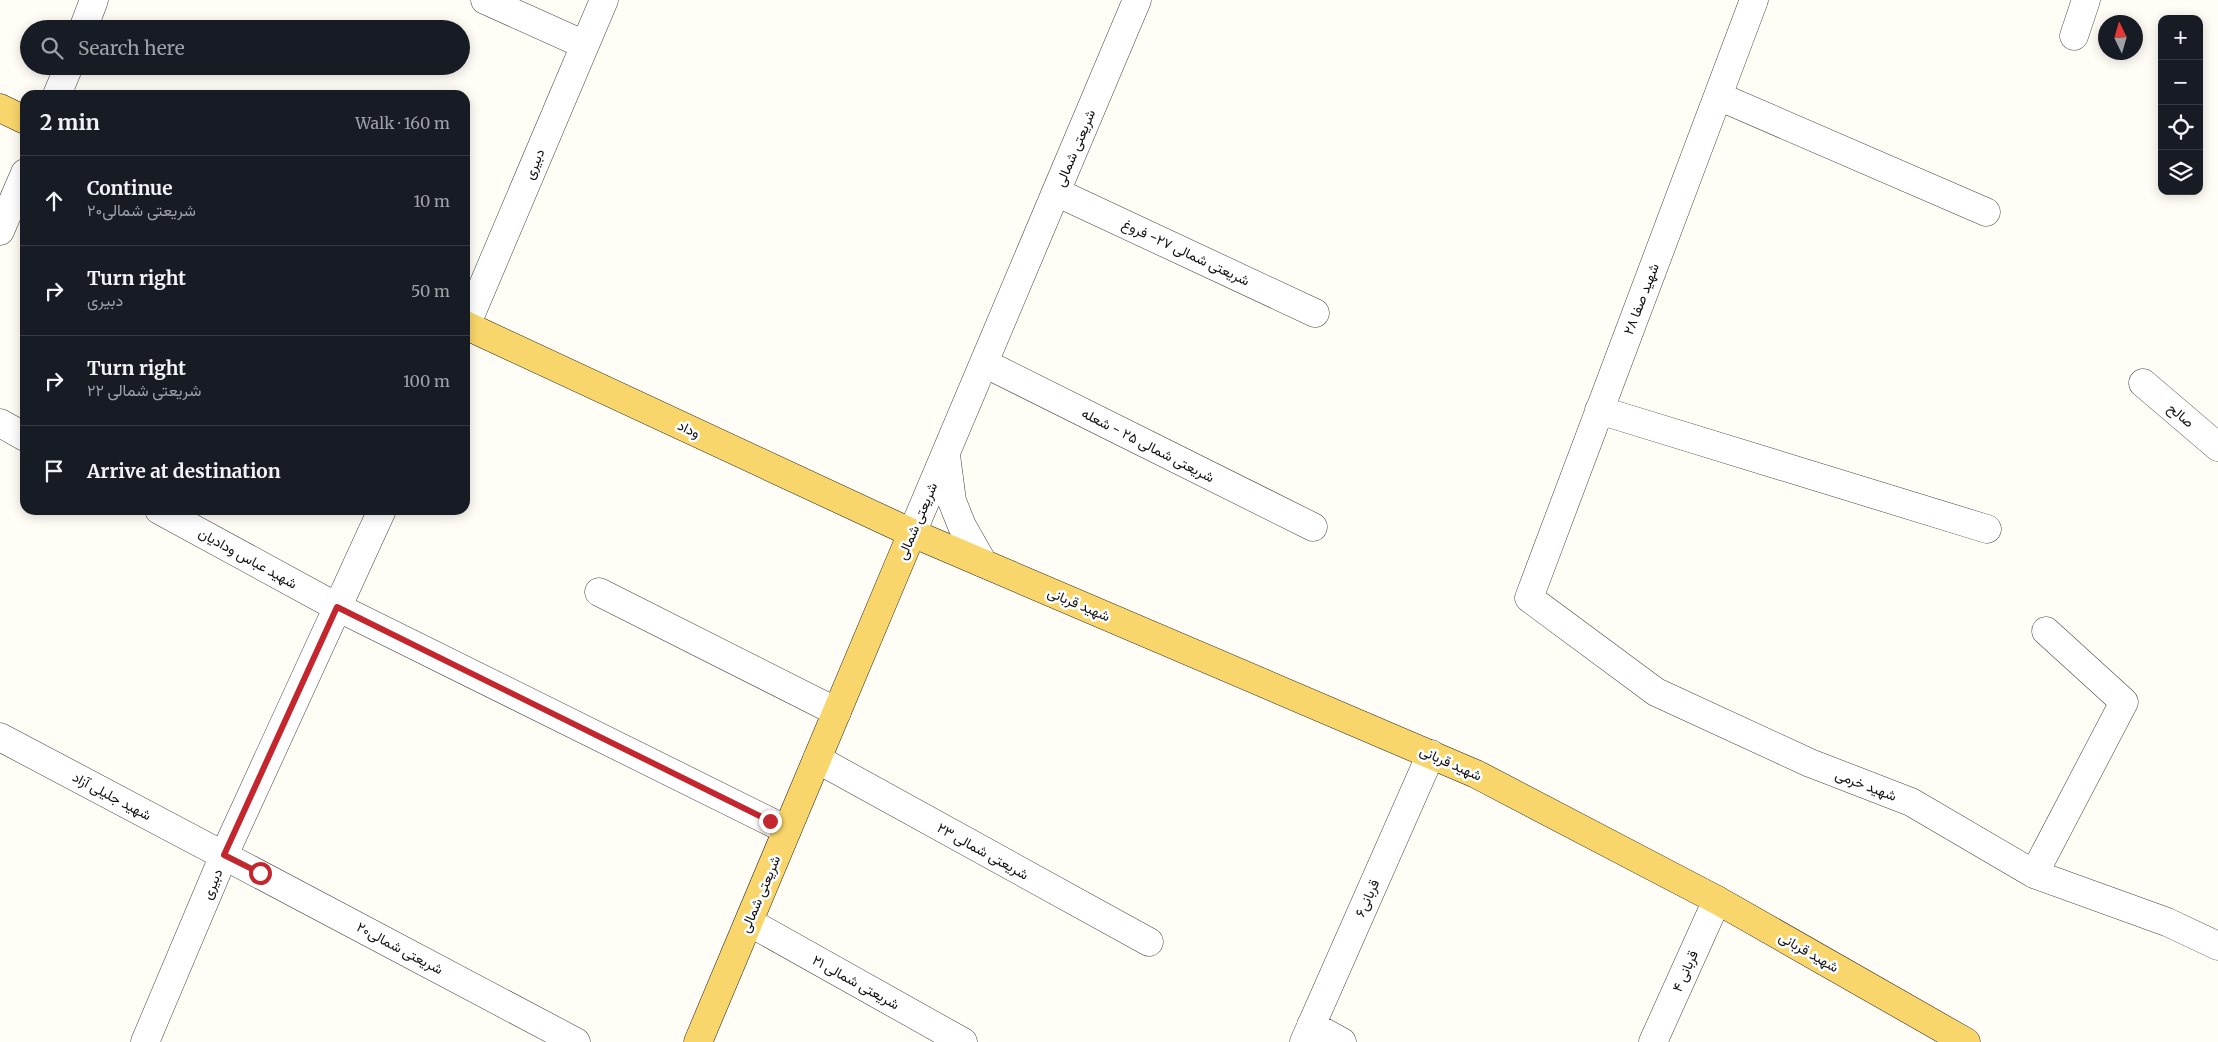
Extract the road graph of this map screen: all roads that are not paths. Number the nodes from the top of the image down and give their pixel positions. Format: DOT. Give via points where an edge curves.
graph roads {
  1 [pos="94,0"];
  2 [pos="485,0"];
  3 [pos="604,0"];
  4 [pos="1137,0"];
  5 [pos="1754,0"];
  6 [pos="2086,0"];
  7 [pos="86,20"];
  8 [pos="2074,36"];
  9 [pos="585,45"];
  10 [pos="65,75"];
  11 [pos="59,90"];
  12 [pos="1718,96"];
  13 [pos="0,108"];
  14 [pos="20,118"];
  15 [pos="20,185"];
  16 [pos="1056,192"];
  17 [pos="1986,212"];
  18 [pos="0,231"];
  19 [pos="1315,313"];
  20 [pos="470,314"];
  21 [pos="470,328"];
  22 [pos="984,362"];
  23 [pos="2144,383"];
  24 [pos="1599,410"];
  25 [pos="0,423"];
  26 [pos="20,434"];
  27 [pos="2218,447"];
  28 [pos="946,453"];
  29 [pos="168,515"];
  30 [pos="380,515"];
  31 [pos="1313,527"];
  32 [pos="1987,529"];
  33 [pos="912,533"];
  34 [pos="983,563"];
  35 [pos="599,592"];
  36 [pos="1529,598"];
  37 [pos="337,607"];
  38 [pos="2046,631"];
  39 [pos="837,712"];
  40 [pos="0,737"];
  41 [pos="1431,754"];
  42 [pos="817,759"];
  43 [pos="787,830"];
  44 [pos="224,855"];
  45 [pos="2034,874"];
  46 [pos="1717,900"];
  47 [pos="749,922"];
  48 [pos="1149,942"];
  49 [pos="2218,946"];
  50 [pos="1308,1033"];
  51 [pos="145,1042"];
  52 [pos="576,1042"];
  53 [pos="698,1042"];
  54 [pos="963,1042"];
  55 [pos="1342,1042"];
  56 [pos="1653,1042"];
  57 [pos="1966,1042"];
  1 -- 7 [label="street"];
  2 -- 9 [label="street"];
  3 -- 9 [label="street, دبیری"];
  4 -- 16 [label="street, شریعتی شمالی"];
  5 -- 12 [label="street, شهید صفا ۲۸"];
  6 -- 8 [label="street"];
  9 -- 20 [label="street, دبیری"];
  10 -- 11 [label="street"];
  12 -- 17 [label="street"];
  12 -- 24 [label="street, شهید صفا ۲۸"];
  13 -- 14 [label="main road"];
  15 -- 18 [label="street"];
  16 -- 19 [label="street, شریعتی شمالی ۲۷- فروغ"];
  16 -- 22 [label="street, شریعتی شمالی"];
  21 -- 33 [label="main road, وداد"];
  22 -- 28 [label="street, شریعتی شمالی"];
  22 -- 31 [label="street, شریعتی شمالی ۲۵ - شعله"];
  23 -- 27 [label="street, صالح"];
  24 -- 32 [label="street"];
  24 -- 36 [label="street, شهید صفا ۲۸"];
  25 -- 26 [label="street"];
  28 -- 33 [label="street, شریعتی شمالی"];
  28 -- 34 [label="street" via="952,501"];
  29 -- 37 [label="street, شهید عباس ودادیان"];
  30 -- 37 [label="street, دبیری"];
  33 -- 34 [label="main road, شهید قربانی"];
  33 -- 39 [label="main road, شریعتی شمالی"];
  34 -- 41 [label="main road, شهید قربانی"];
  35 -- 39 [label="street"];
  36 -- 45 [label="street, شهید خرمی" via="1656,692 1810,763 1911,802"];
  37 -- 43 [label="street, شهید عباس ودادیان"];
  37 -- 44 [label="street, دبیری"];
  38 -- 45 [label="street" via="2124,702"];
  39 -- 42 [label="main road, شریعتی شمالی"];
  40 -- 44 [label="street, شهید جلیلی آزاد"];
  41 -- 46 [label="main road, شهید قربانی" via="1476,774"];
  41 -- 50 [label="street, قربانی۶"];
  42 -- 43 [label="main road, شریعتی شمالی"];
  42 -- 48 [label="street, شریعتی شمالی ۲۳"];
  43 -- 47 [label="main road, شریعتی شمالی"];
  44 -- 51 [label="street, دبیری"];
  44 -- 52 [label="street, شریعتی شمالی۲۰"];
  45 -- 49 [label="street, شهید خرمی" via="2167,922"];
  46 -- 56 [label="street, قربانی ۴"];
  46 -- 57 [label="main road, شهید قربانی"];
  47 -- 53 [label="main road, شریعتی شمالی"];
  47 -- 54 [label="street, شریعتی شمالی ۲۱"];
  50 -- 55 [label="street"];
}
